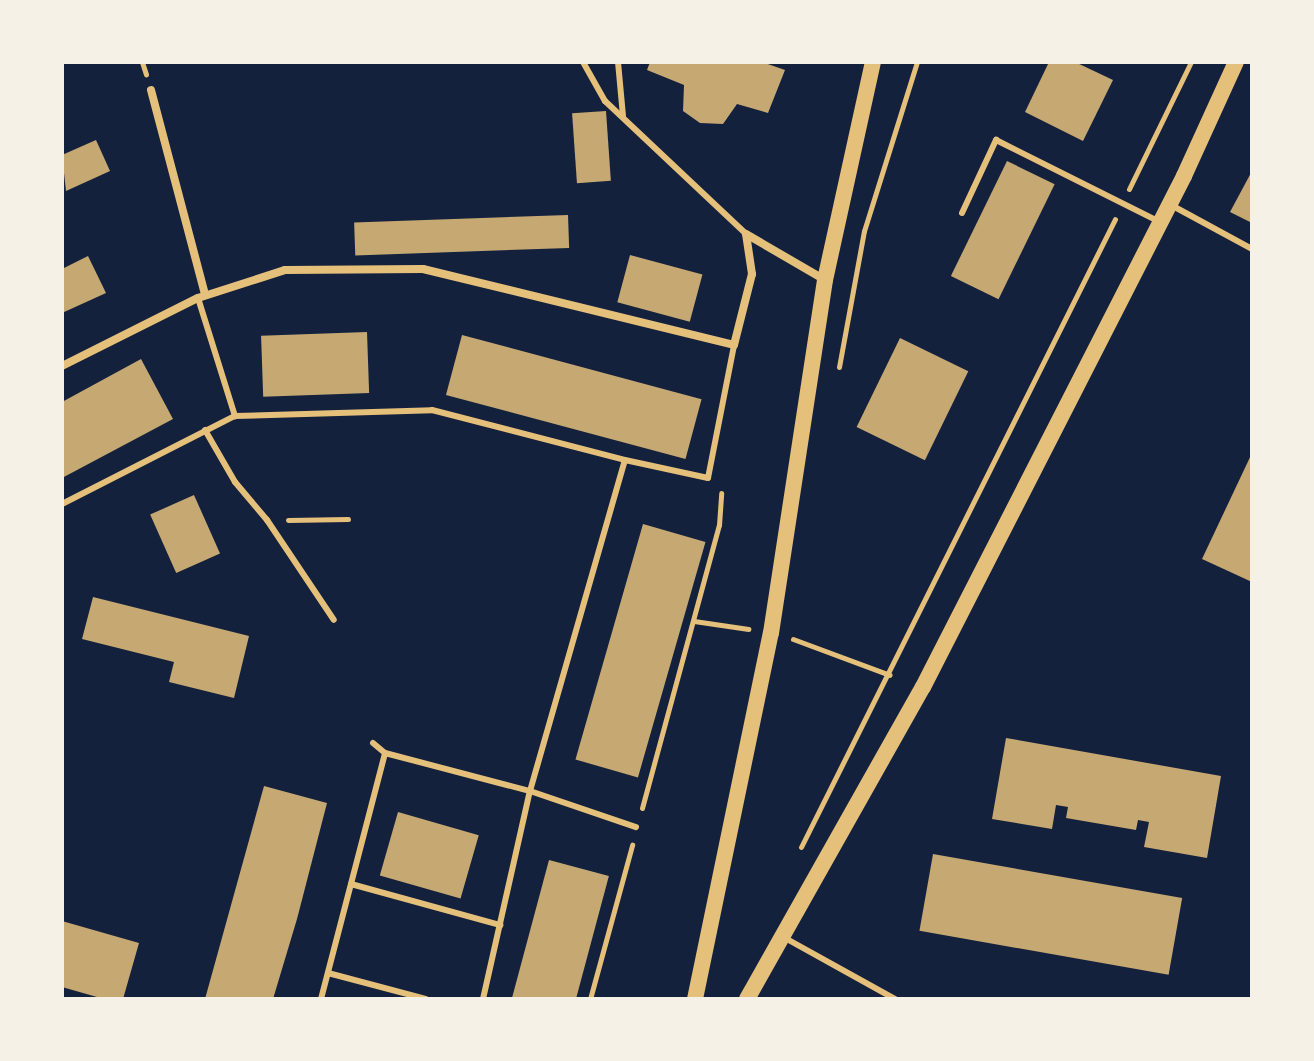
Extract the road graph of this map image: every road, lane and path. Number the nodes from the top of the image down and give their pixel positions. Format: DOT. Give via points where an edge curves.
graph roads {
  1 [pos="583,62"];
  2 [pos="618,62"];
  3 [pos="873,62"];
  4 [pos="917,62"];
  5 [pos="1191,62"];
  6 [pos="1236,62"];
  7 [pos="151,90"];
  8 [pos="623,116"];
  9 [pos="1128,191"];
  10 [pos="1170,204"];
  11 [pos="1121,205"];
  12 [pos="962,213"];
  13 [pos="1160,222"];
  14 [pos="746,234"];
  15 [pos="1252,249"];
  16 [pos="825,280"];
  17 [pos="202,296"];
  18 [pos="734,345"];
  19 [pos="62,366"];
  20 [pos="839,372"];
  21 [pos="235,416"];
  22 [pos="205,430"];
  23 [pos="625,460"];
  24 [pos="708,478"];
  25 [pos="62,504"];
  26 [pos="348,519"];
  27 [pos="267,520"];
  28 [pos="334,620"];
  29 [pos="694,621"];
  30 [pos="771,633"];
  31 [pos="791,638"];
  32 [pos="787,653"];
  33 [pos="890,675"];
  34 [pos="373,743"];
  35 [pos="385,753"];
  36 [pos="530,791"];
  37 [pos="636,827"];
  38 [pos="796,858"];
  39 [pos="351,884"];
  40 [pos="500,925"];
  41 [pos="782,937"];
  42 [pos="328,973"];
  43 [pos="321,999"];
  44 [pos="426,999"];
  45 [pos="483,999"];
  46 [pos="590,999"];
  47 [pos="695,999"];
  48 [pos="747,999"];
  49 [pos="895,999"];
  1 -- 8 [label="lane" via="605,101"];
  2 -- 8 [label="lane"];
  3 -- 16 [label="main road"];
  4 -- 20 [label="path" via="864,231"];
  5 -- 9 [label="path"];
  6 -- 10 [label="main road"];
  7 -- 17 [label="street"];
  8 -- 14 [label="lane"];
  10 -- 13 [label="main road"];
  10 -- 15 [label="lane"];
  11 -- 33 [label="path"];
  12 -- 13 [label="lane" via="996,140"];
  13 -- 41 [label="main road" via="923,687"];
  14 -- 16 [label="street"];
  14 -- 18 [label="street" via="752,274"];
  16 -- 30 [label="main road"];
  17 -- 18 [label="street" via="285,270 423,269"];
  17 -- 19 [label="street"];
  17 -- 21 [label="lane"];
  18 -- 24 [label="lane"];
  21 -- 22 [label="lane"];
  21 -- 23 [label="lane" via="432,410"];
  22 -- 25 [label="lane"];
  22 -- 27 [label="lane" via="235,482"];
  23 -- 24 [label="lane"];
  23 -- 36 [label="lane"];
  24 -- 29 [label="path" via="722,482 719,525"];
  26 -- 27 [label="path"];
  27 -- 28 [label="lane"];
  29 -- 30 [label="path"];
  29 -- 37 [label="path"];
  30 -- 31 [label="path"];
  30 -- 47 [label="main road"];
  31 -- 32 [label="path"];
  31 -- 33 [label="path"];
  33 -- 38 [label="path"];
  34 -- 35 [label="lane"];
  35 -- 36 [label="lane"];
  35 -- 39 [label="lane"];
  36 -- 37 [label="lane"];
  36 -- 40 [label="lane"];
  37 -- 46 [label="path"];
  39 -- 40 [label="lane"];
  39 -- 42 [label="lane"];
  40 -- 45 [label="lane"];
  41 -- 48 [label="main road"];
  41 -- 49 [label="lane"];
  42 -- 43 [label="lane"];
  42 -- 44 [label="lane"];
}
